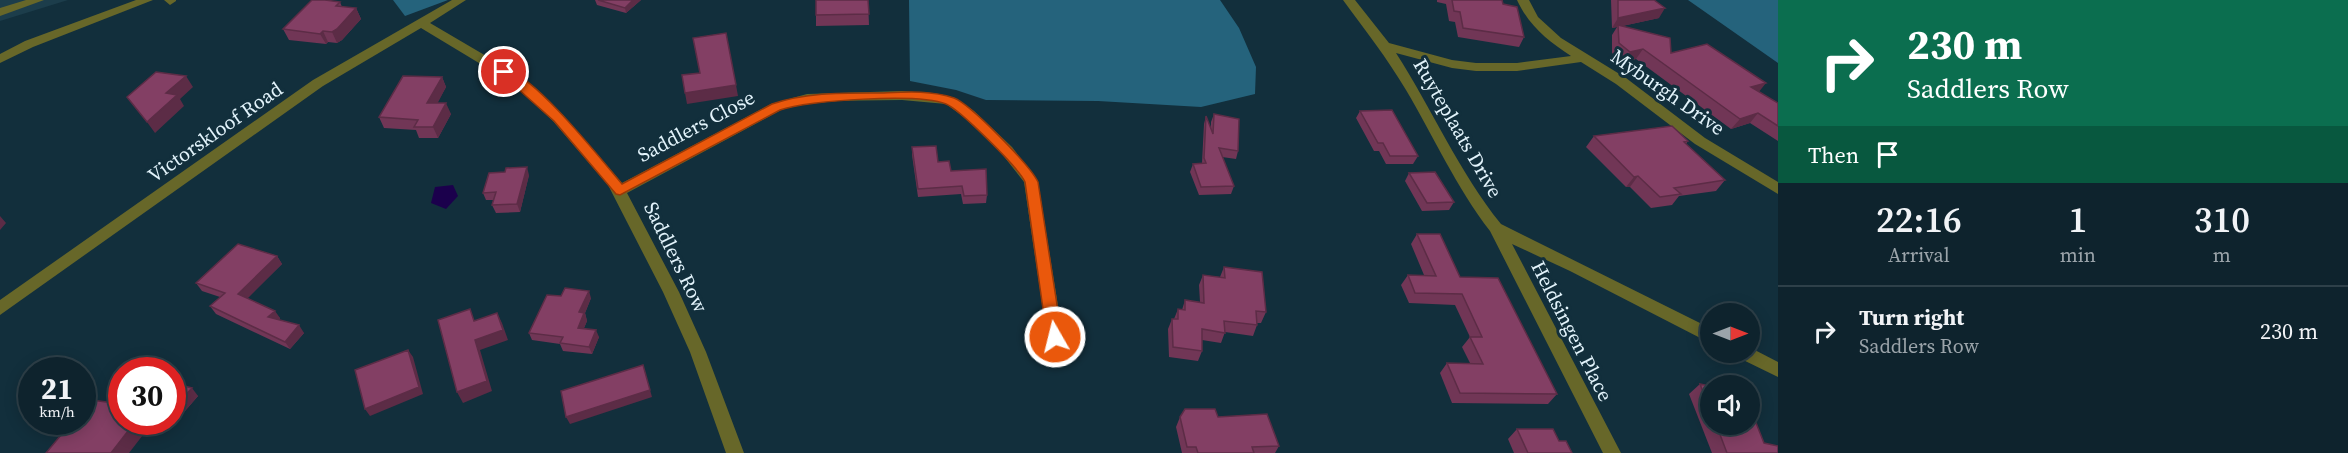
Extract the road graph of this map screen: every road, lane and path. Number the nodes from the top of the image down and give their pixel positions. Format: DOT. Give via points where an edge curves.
graph roads {
  1 [pos="39,0"];
  2 [pos="147,0"];
  3 [pos="460,0"];
  4 [pos="1349,0"];
  5 [pos="1524,0"];
  6 [pos="0,12"];
  7 [pos="422,23"];
  8 [pos="1385,46"];
  9 [pos="0,58"];
  10 [pos="1583,58"];
  11 [pos="1778,189"];
  12 [pos="620,190"];
  13 [pos="1496,228"];
  14 [pos="0,309"];
  15 [pos="1700,331"];
  16 [pos="1055,337"];
  17 [pos="1760,361"];
  18 [pos="1778,370"];
  19 [pos="735,453"];
  20 [pos="1612,453"];
  1 -- 6 [label="street"];
  2 -- 9 [label="street"];
  3 -- 7 [label="street, Victorskloof Road"];
  4 -- 8 [label="street, Ruyteplaats Drive"];
  5 -- 10 [label="street" via="1529,15 1542,29"];
  7 -- 12 [label="street, Saddlers Row" via="517,80 558,118"];
  7 -- 14 [label="street, Victorskloof Road" via="318,83"];
  8 -- 10 [label="street, Myburgh Drive" via="1476,67 1510,68"];
  8 -- 13 [label="street, Ruyteplaats Drive" via="1473,199"];
  10 -- 11 [label="street, Myburgh Drive" via="1621,81 1700,141"];
  12 -- 16 [label="street, Saddlers Close" via="794,100 896,96 948,100 958,105 1027,173"];
  12 -- 19 [label="street, Saddlers Row" via="698,352"];
  13 -- 15 [label="street, Ruyteplaats Drive"];
  13 -- 20 [label="street, Heldsingen Place"];
  17 -- 18 [label="street"];
}
